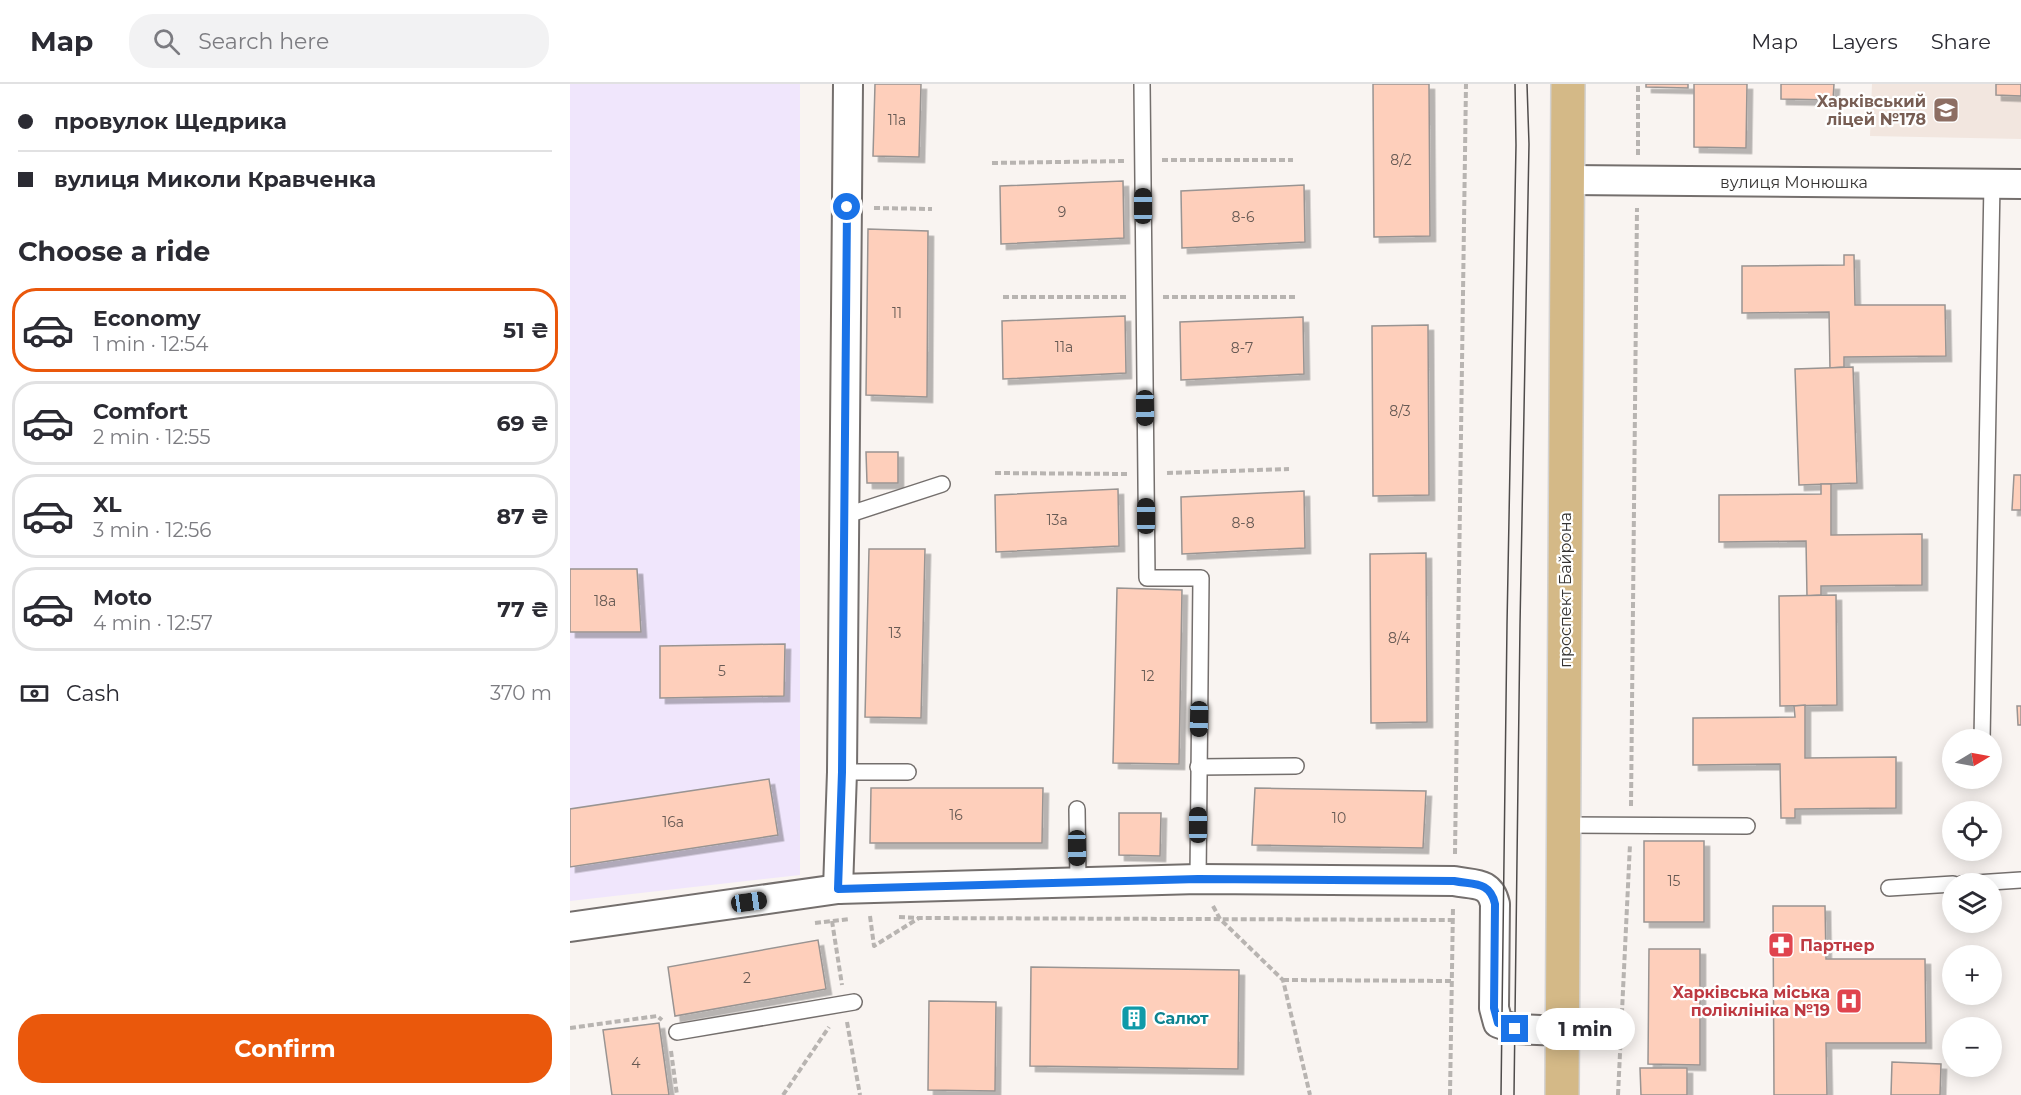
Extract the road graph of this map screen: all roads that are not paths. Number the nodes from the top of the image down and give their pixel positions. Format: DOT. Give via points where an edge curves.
graph roads {
  1 [pos="848,84"];
  2 [pos="1142,84"];
  3 [pos="1568,84"];
  4 [pos="1568,180"];
  5 [pos="1992,183"];
  6 [pos="2021,184"];
  7 [pos="942,484"];
  8 [pos="844,516"];
  9 [pos="1982,729"];
  10 [pos="1198,766"];
  11 [pos="1296,766"];
  12 [pos="842,772"];
  13 [pos="908,772"];
  14 [pos="1077,809"];
  15 [pos="1564,825"];
  16 [pos="1747,826"];
  17 [pos="1198,879"];
  18 [pos="2021,880"];
  19 [pos="1078,881"];
  20 [pos="2002,881"];
  21 [pos="1942,885"];
  22 [pos="1889,888"];
  23 [pos="838,889"];
  24 [pos="570,927"];
  25 [pos="849,1003"];
  26 [pos="672,1028"];
  27 [pos="1563,1031"];
  28 [pos="1562,1095"];
  1 -- 8 [label="street"];
  2 -- 10 [label="lane" via="1147,579 1201,578"];
  3 -- 4 [label="main road, проспект Байрона"];
  4 -- 5 [label="street, вулиця Монюшка"];
  4 -- 15 [label="main road, проспект Байрона"];
  5 -- 6 [label="street, вулиця Монюшка"];
  5 -- 9 [label="lane"];
  7 -- 8 [label="lane"];
  8 -- 12 [label="street"];
  10 -- 11 [label="lane"];
  10 -- 17 [label="lane"];
  12 -- 13 [label="lane"];
  12 -- 23 [label="street"];
  14 -- 19 [label="lane"];
  15 -- 16 [label="lane"];
  15 -- 27 [label="main road, проспект Байрона"];
  17 -- 19 [label="street"];
  17 -- 27 [label="street" via="1454,881 1486,887 1495,904 1494,1008 1498,1023 1515,1029"];
  18 -- 20 [label="lane"];
  19 -- 23 [label="street"];
  21 -- 22 [label="lane"];
  23 -- 24 [label="street"];
  25 -- 26 [label="lane"];
  27 -- 28 [label="main road, проспект Байрона"];
}
